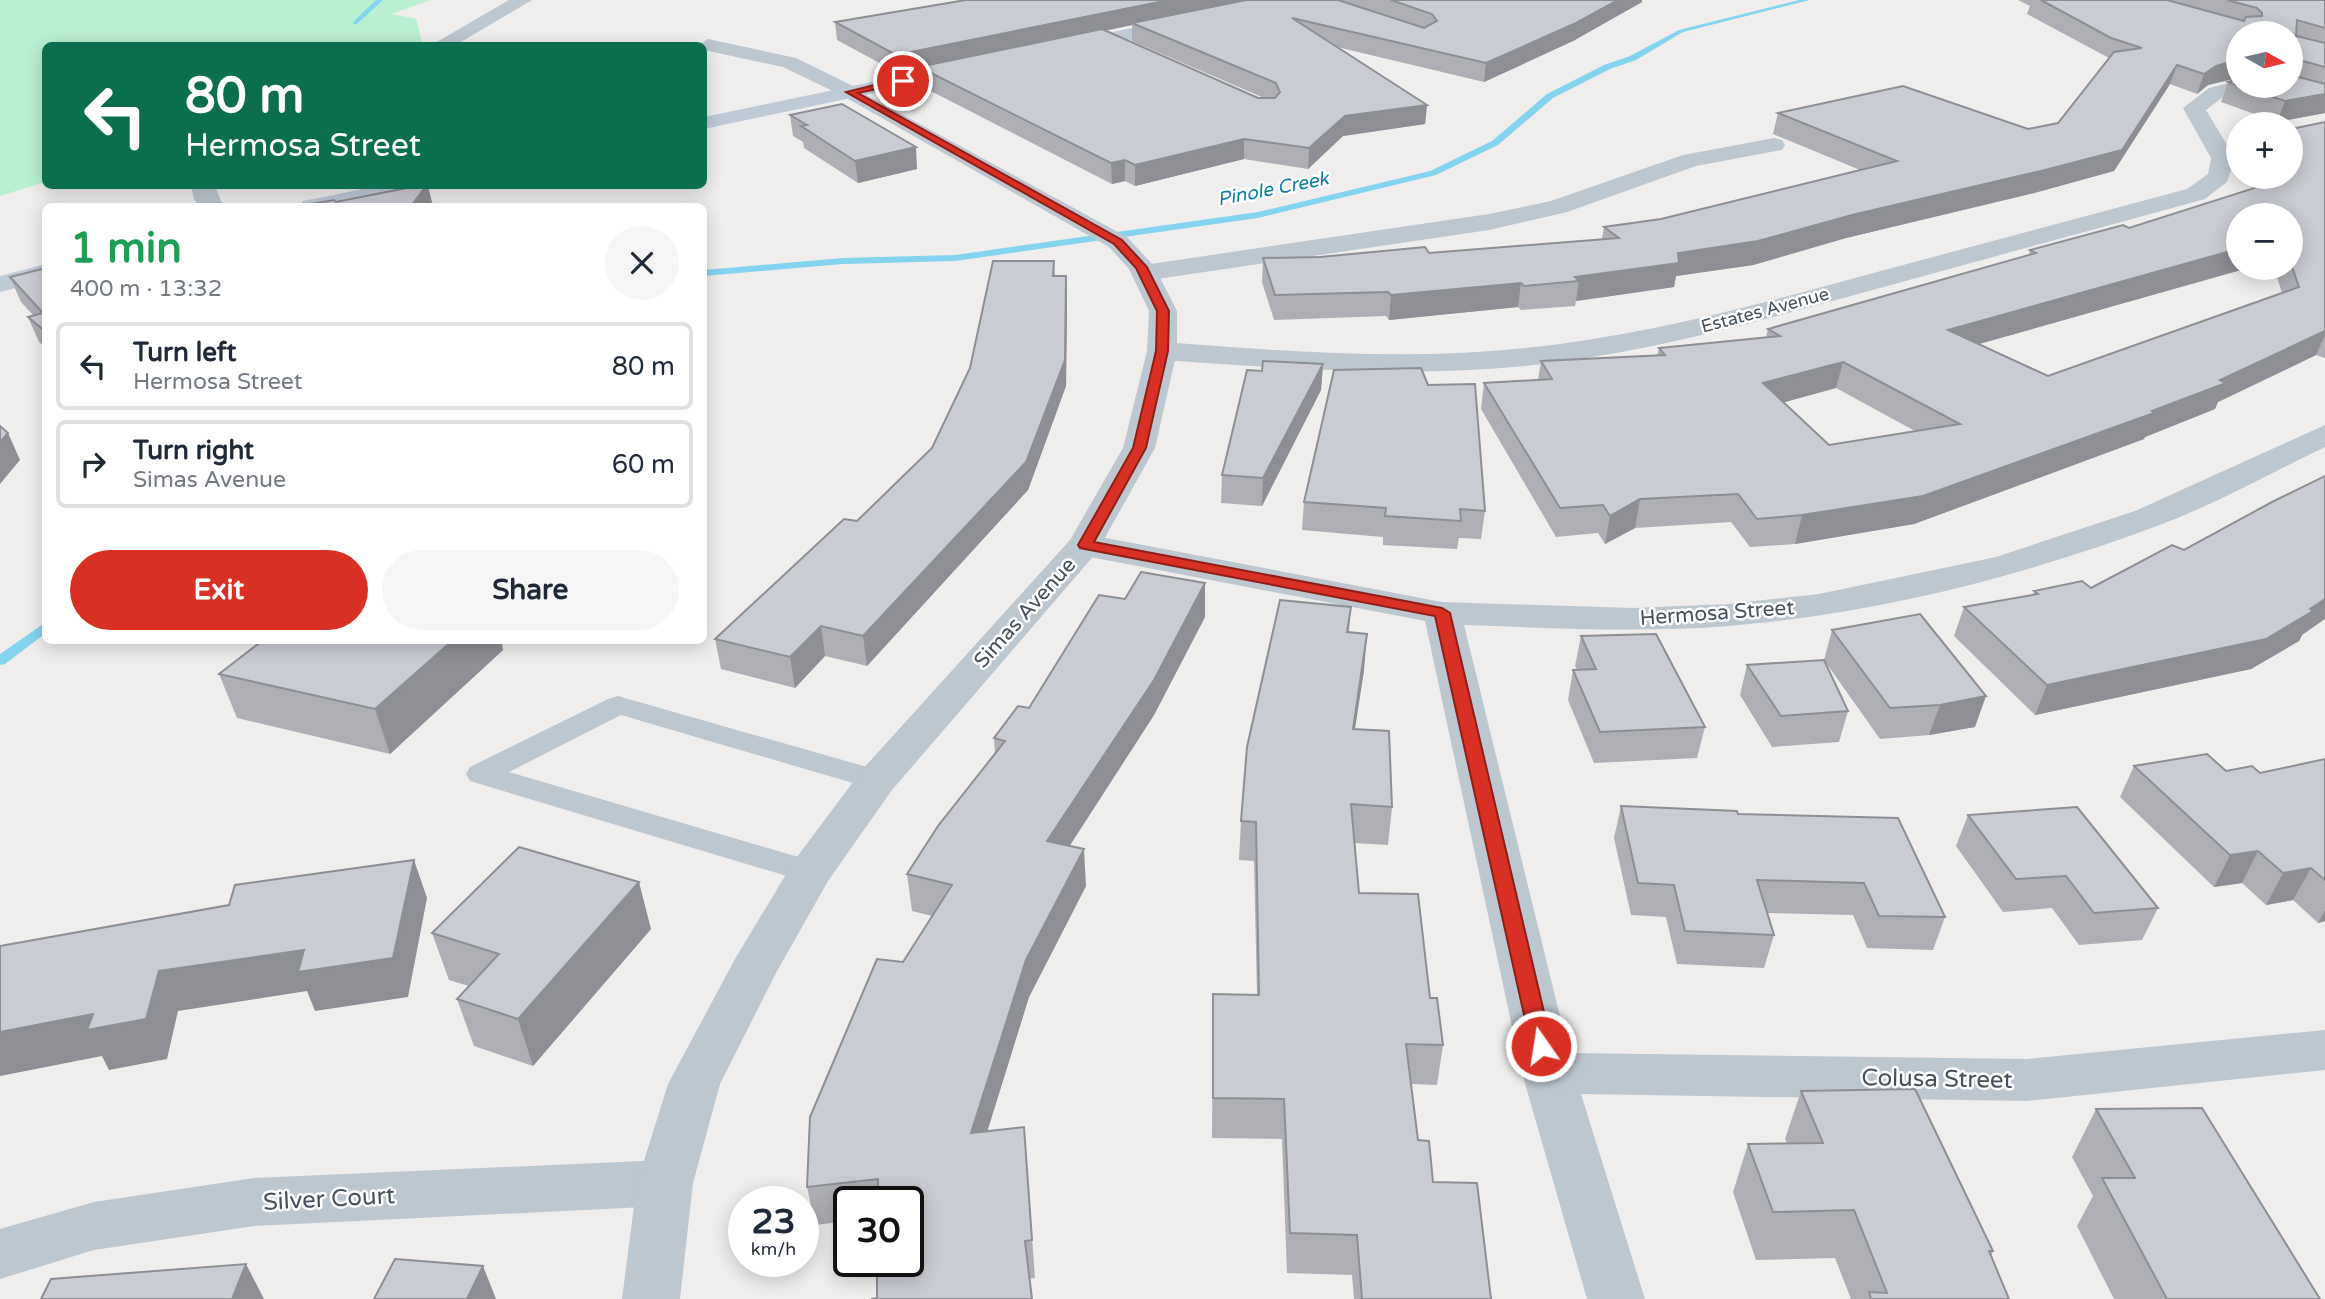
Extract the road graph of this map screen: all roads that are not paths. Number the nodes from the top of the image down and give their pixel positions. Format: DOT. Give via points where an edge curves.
graph roads {
  1 [pos="523,0"];
  2 [pos="1199,20"];
  3 [pos="1106,39"];
  4 [pos="446,42"];
  5 [pos="708,45"];
  6 [pos="1134,51"];
  7 [pos="1044,52"];
  8 [pos="994,62"];
  9 [pos="2226,90"];
  10 [pos="850,92"];
  11 [pos="707,122"];
  12 [pos="1774,145"];
  13 [pos="396,189"];
  14 [pos="327,203"];
  15 [pos="1143,270"];
  16 [pos="42,273"];
  17 [pos="0,284"];
  18 [pos="1162,351"];
  19 [pos="2325,435"];
  20 [pos="1085,545"];
  21 [pos="1442,613"];
  22 [pos="877,780"];
  23 [pos="810,873"];
  24 [pos="2325,1050"];
  25 [pos="1548,1073"];
  26 [pos="664,1183"];
  27 [pos="0,1254"];
  28 [pos="651,1299"];
  29 [pos="1616,1299"];
  1 -- 4 [label="street"];
  2 -- 3 [label="main road"];
  3 -- 6 [label="street"];
  3 -- 7 [label="main road"];
  5 -- 10 [label="street, Simas Avenue" via="789,62"];
  8 -- 10 [label="main road"];
  9 -- 18 [label="street, Estates Avenue" via="2194,108 2223,158 2219,177 2196,194 1736,319 1641,341 1524,357 1304,361"];
  10 -- 11 [label="main road"];
  10 -- 15 [label="street, Simas Avenue" via="1075,215 1118,242"];
  12 -- 15 [label="street" via="1691,160 1558,207 1489,222"];
  13 -- 14 [label="main road"];
  15 -- 18 [label="street, Simas Avenue" via="1163,311"];
  16 -- 17 [label="main road"];
  18 -- 20 [label="street, Simas Avenue" via="1139,448"];
  19 -- 21 [label="street, Hermosa Street" via="2147,519 2005,566 1819,605 1633,619"];
  20 -- 21 [label="street, Hermosa Street"];
  20 -- 22 [label="street, Simas Avenue"];
  21 -- 25 [label="street"];
  22 -- 23 [label="street, Simas Avenue"];
  22 -- 23 [label="lane" via="618,705 481,774"];
  23 -- 26 [label="street, Simas Avenue" via="694,1084"];
  24 -- 25 [label="street, Colusa Street" via="2026,1080"];
  25 -- 29 [label="street"];
  26 -- 27 [label="street, Silver Court" via="254,1202 94,1226"];
  26 -- 28 [label="street, Simas Avenue"];
}
